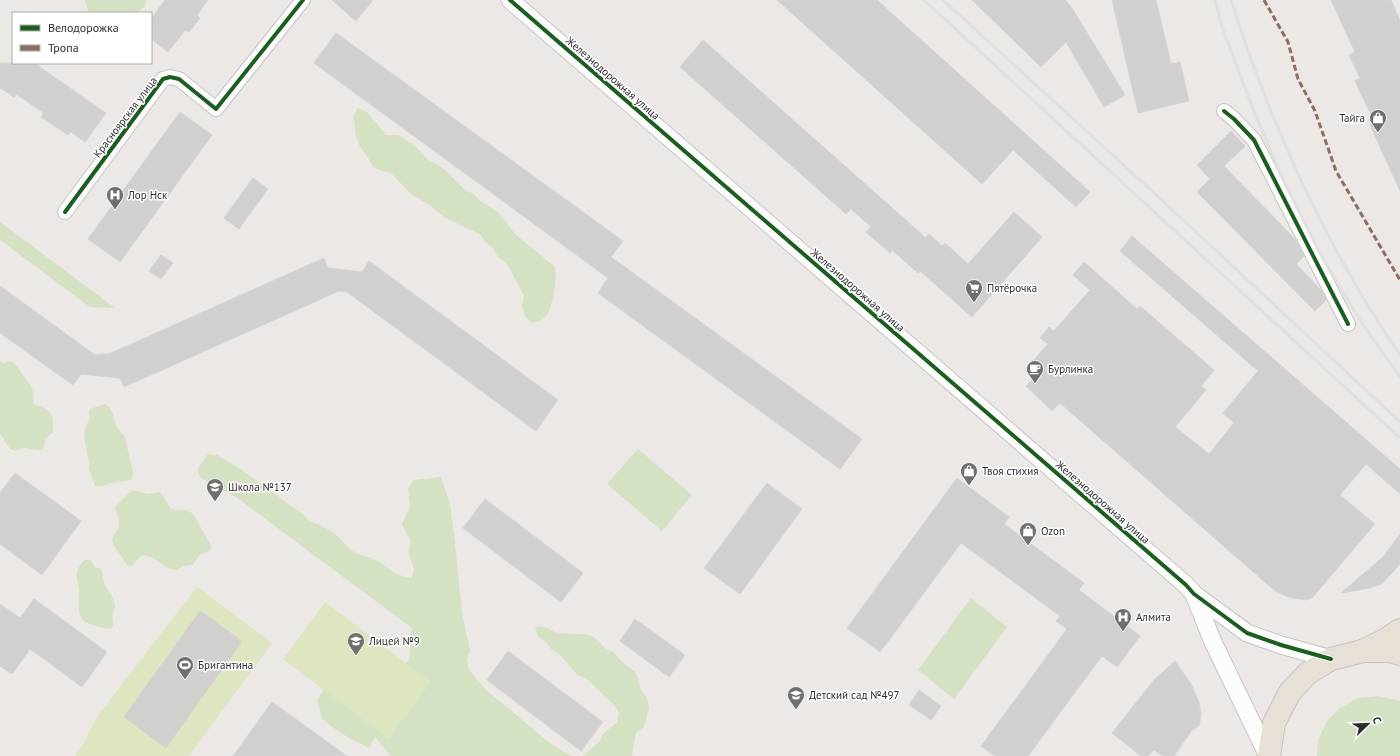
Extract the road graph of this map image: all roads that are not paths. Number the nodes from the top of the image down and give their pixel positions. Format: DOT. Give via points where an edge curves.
graph roads {
  1 [pos="303,0"];
  2 [pos="510,0"];
  3 [pos="1224,111"];
  4 [pos="65,212"];
  5 [pos="1348,324"];
  6 [pos="1194,594"];
  7 [pos="1400,630"];
  8 [pos="1363,651"];
  9 [pos="1400,654"];
  10 [pos="1331,659"];
  11 [pos="1269,756"];
  1 -- 4 [label="street, Красноярская улица" via="216,109 179,80 170,77 163,79"];
  2 -- 6 [label="street, Железнодорожная улица"];
  3 -- 5 [label="street" via="1254,140"];
  6 -- 10 [label="street" via="1246,633"];
  6 -- 11 [label="street" via="1216,647"];
  7 -- 8 [label="main road"];
  8 -- 9 [label="main road"];
  8 -- 10 [label="main road"];
  10 -- 11 [label="main road" via="1308,673 1290,692 1274,723"];
}
